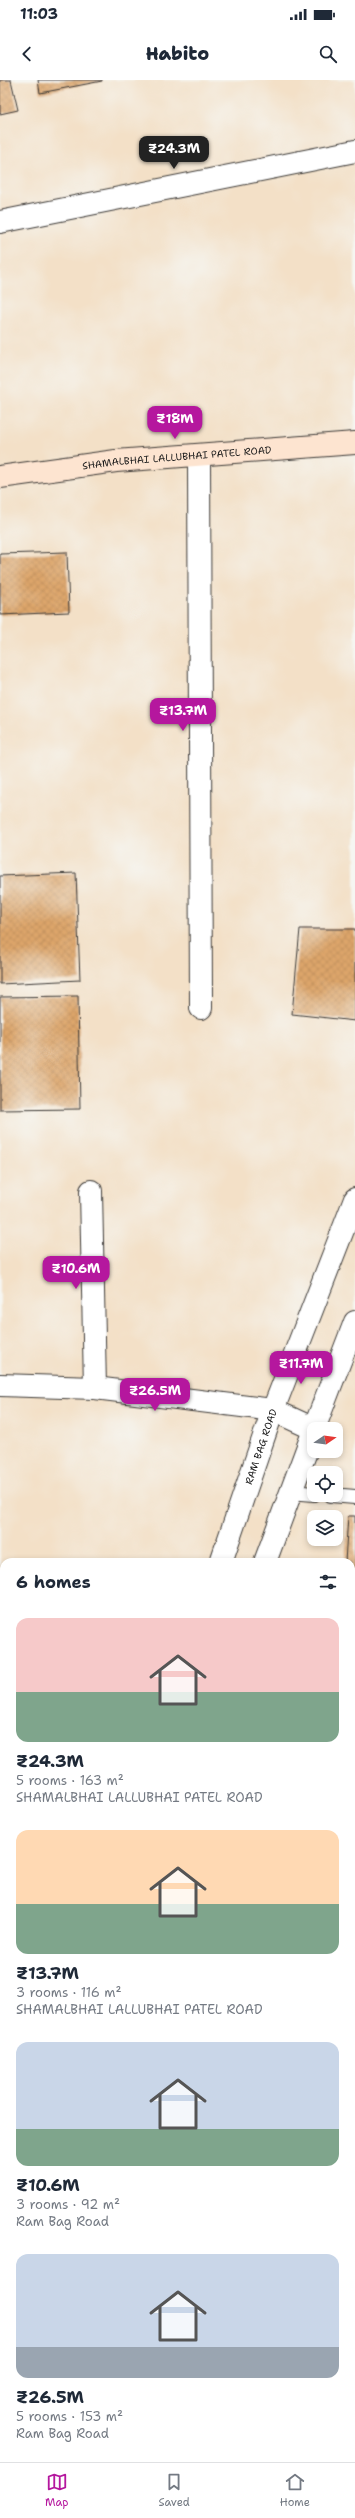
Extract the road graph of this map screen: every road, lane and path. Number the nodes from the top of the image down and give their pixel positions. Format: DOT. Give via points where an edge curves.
graph roads {
  1 [pos="355,151"];
  2 [pos="0,222"];
  3 [pos="355,443"];
  4 [pos="199,455"];
  5 [pos="0,477"];
  6 [pos="201,1008"];
  7 [pos="91,1191"];
  8 [pos="355,1199"];
  9 [pos="355,1322"];
  10 [pos="0,1385"];
  11 [pos="94,1388"];
  12 [pos="273,1410"];
  13 [pos="317,1422"];
  14 [pos="307,1426"];
  15 [pos="307,1448"];
  16 [pos="291,1492"];
  17 [pos="307,1493"];
  18 [pos="343,1496"];
  19 [pos="355,1497"];
  20 [pos="222,1558"];
  21 [pos="266,1558"];
  1 -- 2 [label="street"];
  3 -- 4 [label="main road, SHAMALBHAI LALLUBHAI PATEL ROAD"];
  4 -- 5 [label="main road, SHAMALBHAI LALLUBHAI PATEL ROAD" via="116,461"];
  4 -- 6 [label="street"];
  7 -- 11 [label="street"];
  8 -- 12 [label="street, RAM BAG ROAD"];
  9 -- 13 [label="street"];
  10 -- 11 [label="street"];
  11 -- 12 [label="street"];
  12 -- 14 [label="street"];
  12 -- 20 [label="street, RAM BAG ROAD"];
  15 -- 16 [label="street"];
  16 -- 17 [label="lane"];
  16 -- 21 [label="street"];
  18 -- 19 [label="lane"];
}
